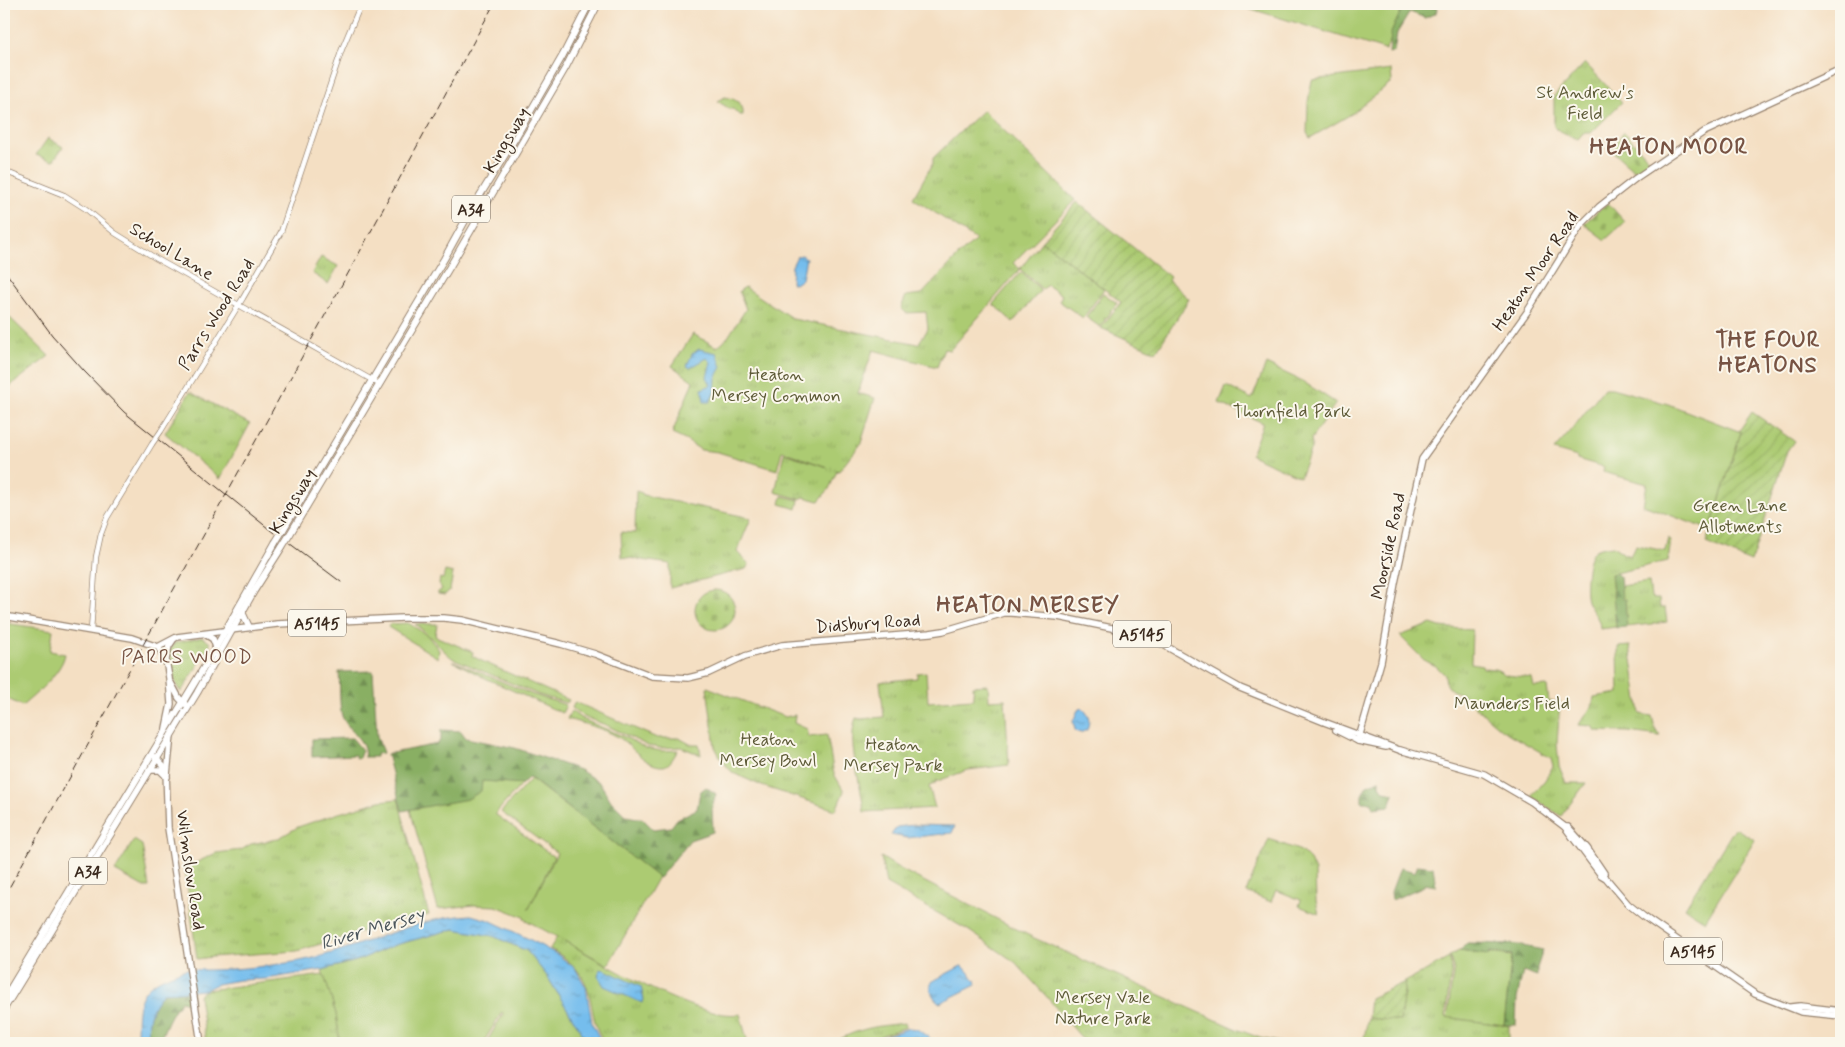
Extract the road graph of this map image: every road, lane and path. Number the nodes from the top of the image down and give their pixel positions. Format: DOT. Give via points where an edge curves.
graph roads {
  1 [pos="361,4"];
  2 [pos="589,4"];
  3 [pos="597,4"];
  4 [pos="571,39"];
  5 [pos="1841,69"];
  6 [pos="553,84"];
  7 [pos="540,96"];
  8 [pos="4,171"];
  9 [pos="239,305"];
  10 [pos="372,380"];
  11 [pos="379,384"];
  12 [pos="1422,459"];
  13 [pos="242,612"];
  14 [pos="4,616"];
  15 [pos="250,627"];
  16 [pos="232,629"];
  17 [pos="224,630"];
  18 [pos="91,631"];
  19 [pos="202,633"];
  20 [pos="174,638"];
  21 [pos="158,647"];
  22 [pos="216,647"];
  23 [pos="166,660"];
  24 [pos="169,678"];
  25 [pos="185,705"];
  26 [pos="1364,722"];
  27 [pos="166,728"];
  28 [pos="171,735"];
  29 [pos="1359,738"];
  30 [pos="1369,738"];
  31 [pos="1402,751"];
  32 [pos="153,756"];
  33 [pos="149,770"];
  34 [pos="167,777"];
  35 [pos="4,998"];
  36 [pos="1791,1007"];
  37 [pos="4,1009"];
  38 [pos="1841,1011"];
  39 [pos="1841,1016"];
  40 [pos="201,1043"];
  1 -- 9 [label="street, Parrs Wood Road" via="342,50 281,232"];
  2 -- 4 [label="highway, Kingsway / A34"];
  3 -- 4 [label="highway" via="578,36"];
  3 -- 6 [label="highway" via="579,42 572,45"];
  4 -- 7 [label="highway, Kingsway / A34"];
  5 -- 12 [label="main road, Heaton Moor Road" via="1704,132 1647,170 1594,212"];
  6 -- 7 [label="highway"];
  6 -- 11 [label="highway, Kingsway / A34"];
  7 -- 10 [label="highway, Kingsway / A34"];
  8 -- 9 [label="street, School Lane" via="64,195 115,233"];
  9 -- 10 [label="street, School Lane"];
  9 -- 18 [label="street, Parrs Wood Road, bridge" via="108,518 96,556"];
  10 -- 11 [label="street, School Lane"];
  10 -- 17 [label="highway, Kingsway / A34, bridge"];
  11 -- 13 [label="highway, Kingsway / A34, bridge"];
  12 -- 26 [label="main road, Moorside Road" via="1381,662"];
  13 -- 15 [label="highway"];
  13 -- 16 [label="highway, Kingsway / A34"];
  14 -- 18 [label="main road"];
  15 -- 16 [label="main road, A5145"];
  15 -- 29 [label="main road, Didsbury Road / A5145" via="407,618 462,620 595,654 652,676 688,678 782,645 930,633 1004,613 1058,618 1146,635 1226,681"];
  16 -- 17 [label="main road, A5145"];
  16 -- 25 [label="highway, Kingsway / A34"];
  17 -- 19 [label="main road, A5145"];
  17 -- 22 [label="highway, Kingsway / A34"];
  18 -- 21 [label="main road" via="132,638"];
  19 -- 20 [label="main road, A5145"];
  19 -- 22 [label="main road" via="213,639"];
  20 -- 21 [label="main road, A5145"];
  20 -- 23 [label="main road"];
  21 -- 23 [label="main road"];
  22 -- 25 [label="highway, Kingsway / A34"];
  23 -- 24 [label="main road"];
  24 -- 25 [label="main road"];
  24 -- 27 [label="main road" via="171,704"];
  25 -- 27 [label="highway, Kingsway / A34"];
  25 -- 28 [label="highway, Kingsway / A34"];
  26 -- 29 [label="main road, Moorside Road"];
  26 -- 30 [label="main road"];
  27 -- 32 [label="highway, Kingsway / A34"];
  28 -- 32 [label="highway, Kingsway / A34"];
  28 -- 34 [label="main road, Wilmslow Road"];
  29 -- 30 [label="main road, Didsbury Road / A5145"];
  29 -- 31 [label="main road, Didsbury Road / A5145"];
  30 -- 31 [label="main road, Didsbury Road / A5145"];
  31 -- 36 [label="main road, Didsbury Road / A5145" via="1484,774 1532,802 1565,827 1601,875 1643,916 1738,983 1763,998"];
  32 -- 33 [label="highway, Kingsway / A34"];
  32 -- 34 [label="main road, Wilmslow Road" via="163,765"];
  32 -- 35 [label="highway, Kingsway / A34"];
  33 -- 34 [label="main road" via="160,770"];
  33 -- 37 [label="highway, Kingsway / A34"];
  34 -- 40 [label="main road, Wilmslow Road" via="168,828"];
  36 -- 38 [label="main road, Didsbury Road / A5145"];
  36 -- 39 [label="main road, Didsbury Road / A5145" via="1801,1012"];
}
